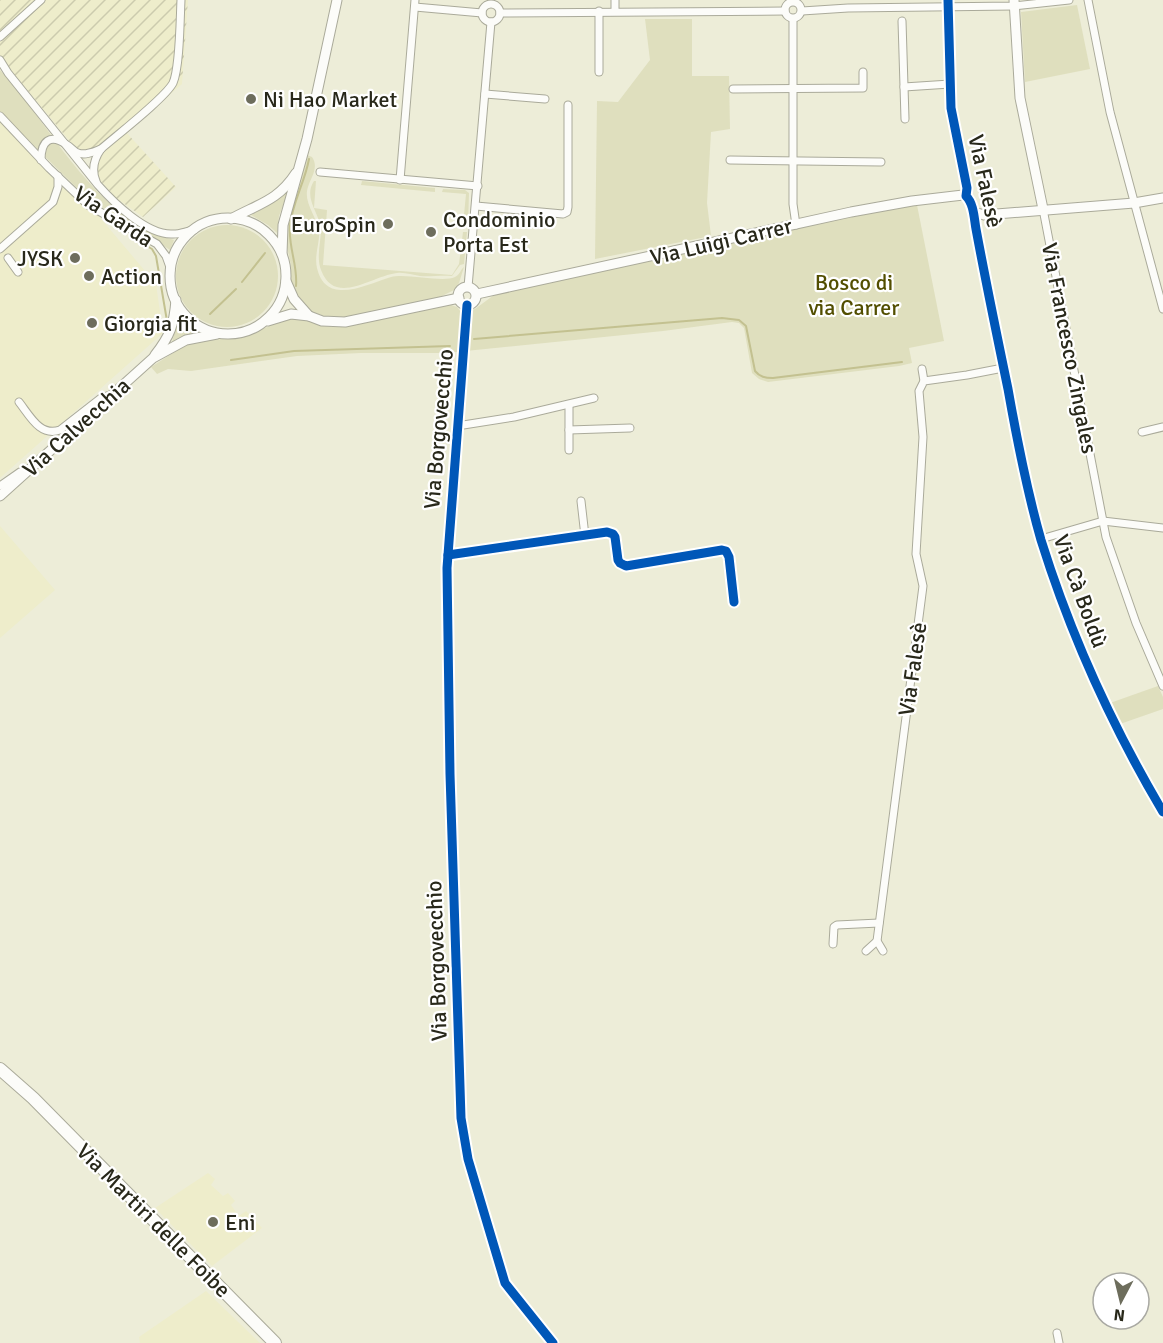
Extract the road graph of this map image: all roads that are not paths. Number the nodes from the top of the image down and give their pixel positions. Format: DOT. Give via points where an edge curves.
graph roads {
  1 [pos="41,0"];
  2 [pos="181,0"];
  3 [pos="337,0"];
  4 [pos="615,0"];
  5 [pos="1069,0"];
  6 [pos="1088,0"];
  7 [pos="793,1"];
  8 [pos="492,2"];
  9 [pos="948,3"];
  10 [pos="1014,3"];
  11 [pos="415,4"];
  12 [pos="848,4"];
  13 [pos="599,11"];
  14 [pos="615,11"];
  15 [pos="785,11"];
  16 [pos="801,11"];
  17 [pos="482,13"];
  18 [pos="500,13"];
  19 [pos="794,18"];
  20 [pos="902,21"];
  21 [pos="491,22"];
  22 [pos="0,37"];
  23 [pos="0,60"];
  24 [pos="0,66"];
  25 [pos="599,72"];
  26 [pos="863,72"];
  27 [pos="8,73"];
  28 [pos="950,84"];
  29 [pos="904,87"];
  30 [pos="795,88"];
  31 [pos="733,89"];
  32 [pos="485,94"];
  33 [pos="545,99"];
  34 [pos="568,105"];
  35 [pos="0,116"];
  36 [pos="905,118"];
  37 [pos="64,143"];
  38 [pos="102,149"];
  39 [pos="41,160"];
  40 [pos="730,160"];
  41 [pos="794,161"];
  42 [pos="881,162"];
  43 [pos="299,168"];
  44 [pos="320,172"];
  45 [pos="58,176"];
  46 [pos="400,180"];
  47 [pos="478,186"];
  48 [pos="105,193"];
  49 [pos="966,196"];
  50 [pos="1163,198"];
  51 [pos="1134,203"];
  52 [pos="476,206"];
  53 [pos="1043,209"];
  54 [pos="974,212"];
  55 [pos="231,219"];
  56 [pos="796,225"];
  57 [pos="194,230"];
  58 [pos="0,249"];
  59 [pos="282,256"];
  60 [pos="8,258"];
  61 [pos="171,270"];
  62 [pos="18,272"];
  63 [pos="286,280"];
  64 [pos="468,287"];
  65 [pos="477,294"];
  66 [pos="459,298"];
  67 [pos="176,300"];
  68 [pos="467,305"];
  69 [pos="1163,309"];
  70 [pos="309,316"];
  71 [pos="261,324"];
  72 [pos="219,333"];
  73 [pos="153,358"];
  74 [pos="1003,368"];
  75 [pos="922,369"];
  76 [pos="924,381"];
  77 [pos="112,394"];
  78 [pos="594,398"];
  79 [pos="19,402"];
  80 [pos="570,405"];
  81 [pos="457,426"];
  82 [pos="1163,427"];
  83 [pos="630,428"];
  84 [pos="569,430"];
  85 [pos="1142,432"];
  86 [pos="569,450"];
  87 [pos="27,471"];
  88 [pos="0,486"];
  89 [pos="0,496"];
  90 [pos="581,501"];
  91 [pos="1103,520"];
  92 [pos="1163,528"];
  93 [pos="585,536"];
  94 [pos="1041,539"];
  95 [pos="448,555"];
  96 [pos="734,602"];
  97 [pos="1163,687"];
  98 [pos="1163,813"];
  99 [pos="879,923"];
  100 [pos="877,941"];
  101 [pos="833,944"];
  102 [pos="866,951"];
  103 [pos="883,951"];
  104 [pos="0,1060"];
  105 [pos="0,1069"];
  106 [pos="33,1098"];
  107 [pos="1057,1333"];
  108 [pos="275,1343"];
  109 [pos="553,1343"];
  110 [pos="1059,1343"];
  1 -- 22 [label="street"];
  2 -- 38 [label="street" via="173,83"];
  3 -- 43 [label="street"];
  4 -- 14 [label="street"];
  5 -- 10 [label="street"];
  6 -- 51 [label="street" via="1110,112"];
  7 -- 15 [label="street"];
  7 -- 16 [label="street"];
  8 -- 17 [label="street"];
  8 -- 18 [label="street"];
  9 -- 10 [label="street"];
  9 -- 12 [label="street"];
  9 -- 28 [label="street, Via Falesè"];
  10 -- 53 [label="street, Via Francesco Zingales" via="1020,98"];
  11 -- 17 [label="street"];
  11 -- 46 [label="street"];
  12 -- 16 [label="street"];
  13 -- 14 [label="street"];
  13 -- 18 [label="street"];
  13 -- 25 [label="street"];
  14 -- 15 [label="street"];
  15 -- 19 [label="street"];
  16 -- 19 [label="street"];
  17 -- 21 [label="street"];
  18 -- 21 [label="street"];
  19 -- 30 [label="street"];
  20 -- 29 [label="street"];
  21 -- 32 [label="street"];
  23 -- 27 [label="street"];
  24 -- 27 [label="street"];
  26 -- 30 [label="street" via="863,88"];
  27 -- 37 [label="street"];
  28 -- 29 [label="street"];
  28 -- 49 [label="street, Via Falesè"];
  29 -- 36 [label="street"];
  30 -- 31 [label="street"];
  30 -- 41 [label="street"];
  32 -- 33 [label="street"];
  32 -- 47 [label="street"];
  34 -- 52 [label="street" via="567,212"];
  35 -- 39 [label="street, Via Garda"];
  37 -- 38 [label="street" via="78,153"];
  37 -- 39 [label="street" via="47,141 41,148"];
  37 -- 48 [label="street"];
  38 -- 48 [label="street" via="94,161 93,172"];
  39 -- 45 [label="street, Via Garda"];
  40 -- 41 [label="street"];
  41 -- 42 [label="street"];
  41 -- 56 [label="street"];
  43 -- 55 [label="street" via="271,200"];
  43 -- 59 [label="street" via="283,225"];
  44 -- 46 [label="street"];
  45 -- 58 [label="street" via="53,202"];
  45 -- 61 [label="street, Via Garda" via="88,205 157,244"];
  46 -- 47 [label="street"];
  47 -- 52 [label="street"];
  48 -- 57 [label="street" via="159,232 173,235"];
  49 -- 54 [label="street, Via Falesè"];
  49 -- 56 [label="street, Via Luigi Carrer" via="894,203"];
  50 -- 51 [label="street"];
  51 -- 53 [label="street"];
  51 -- 69 [label="street"];
  52 -- 64 [label="street"];
  53 -- 54 [label="street"];
  53 -- 91 [label="street, Via Francesco Zingales"];
  54 -- 74 [label="street, Via Falesè"];
  55 -- 57 [label="street" via="210,222"];
  55 -- 59 [label="street" via="262,230"];
  56 -- 65 [label="street, Via Luigi Carrer"];
  57 -- 61 [label="street" via="179,246"];
  59 -- 63 [label="street"];
  60 -- 62 [label="street"];
  61 -- 67 [label="street"];
  63 -- 70 [label="street" via="294,299"];
  63 -- 71 [label="street" via="279,304"];
  64 -- 65 [label="street"];
  64 -- 66 [label="street" via="461,289"];
  65 -- 68 [label="street" via="475,302"];
  66 -- 68 [label="street"];
  66 -- 70 [label="street" via="345,322"];
  67 -- 72 [label="street" via="195,323"];
  67 -- 73 [label="street, Via Calvecchia" via="170,335"];
  68 -- 81 [label="street, Via Borgovecchio"];
  70 -- 71 [label="street" via="291,314"];
  71 -- 72 [label="street" via="240,333"];
  72 -- 73 [label="street, Via Calvecchia" via="186,340"];
  73 -- 77 [label="street, Via Calvecchia"];
  74 -- 76 [label="street"];
  74 -- 94 [label="street, Via Cà Boldù"];
  75 -- 76 [label="street, Via Falesè"];
  76 -- 99 [label="street, Via Falesè" via="919,391 923,436 916,554 923,586"];
  77 -- 79 [label="street" via="54,432 39,427"];
  77 -- 87 [label="street, Via Calvecchia"];
  78 -- 80 [label="street, Via Borgovecchio"];
  80 -- 81 [label="street, Via Borgovecchio"];
  80 -- 84 [label="street"];
  81 -- 95 [label="street, Via Borgovecchio"];
  82 -- 85 [label="street"];
  83 -- 84 [label="street"];
  84 -- 86 [label="street"];
  87 -- 88 [label="street"];
  87 -- 89 [label="street, Via Calvecchia"];
  90 -- 93 [label="street"];
  91 -- 92 [label="street"];
  91 -- 94 [label="street"];
  91 -- 97 [label="street, Via Francesco Zingales" via="1136,623"];
  93 -- 95 [label="street"];
  93 -- 96 [label="street" via="613,534 618,560 626,566 726,551"];
  94 -- 98 [label="street, Via Cà Boldù" via="1072,631 1099,694"];
  95 -- 109 [label="street, Via Borgovecchio" via="450,774 463,1132 505,1283"];
  99 -- 100 [label="street, Via Falesè"];
  99 -- 101 [label="street" via="837,925"];
  100 -- 102 [label="street"];
  100 -- 103 [label="street"];
  104 -- 106 [label="highway, Via Martiri delle Foibe"];
  105 -- 106 [label="highway, Via Martiri delle Foibe"];
  106 -- 108 [label="highway, Via Martiri delle Foibe"];
  107 -- 110 [label="street"];
}
